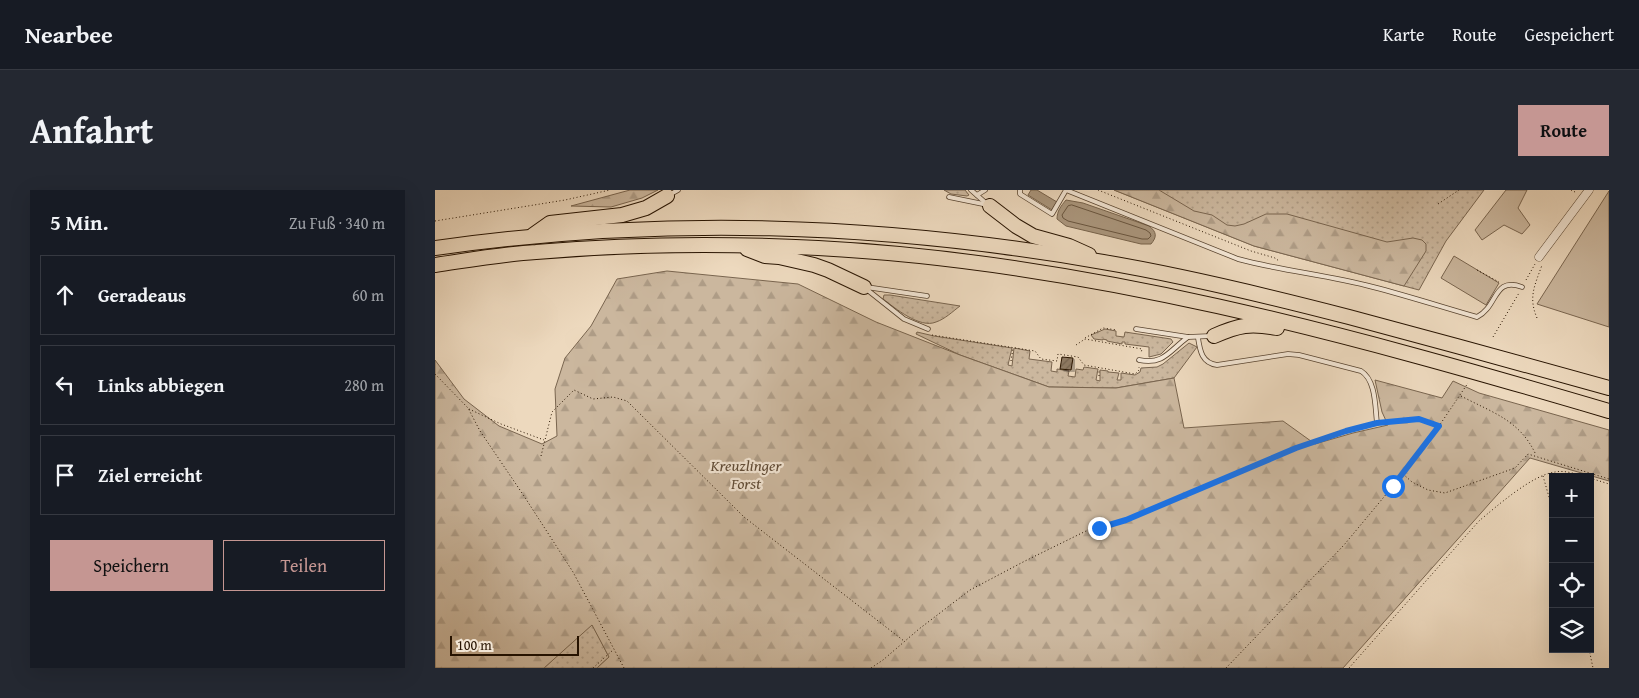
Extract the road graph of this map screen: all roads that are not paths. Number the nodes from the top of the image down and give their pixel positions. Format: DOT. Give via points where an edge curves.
graph roads {
  1 [pos="971,190"];
  2 [pos="985,190"];
  3 [pos="1020,190"];
  4 [pos="1066,190"];
  5 [pos="1589,190"];
  6 [pos="673,193"];
  7 [pos="977,195"];
  8 [pos="949,197"];
  9 [pos="990,206"];
  10 [pos="533,236"];
  11 [pos="737,246"];
  12 [pos="435,248"];
  13 [pos="1541,260"];
  14 [pos="1103,262"];
  15 [pos="435,264"];
  16 [pos="864,287"];
  17 [pos="1522,287"];
  18 [pos="927,296"];
  19 [pos="928,329"];
  20 [pos="1136,329"];
  21 [pos="1321,330"];
  22 [pos="1214,336"];
  23 [pos="1187,337"];
  24 [pos="1198,338"];
  25 [pos="1139,360"];
  26 [pos="1609,388"];
  27 [pos="1609,411"];
  28 [pos="1377,423"];
  1 -- 7 [label="lane"];
  2 -- 7 [label="lane"];
  3 -- 4 [label="lane" via="1020,194 1052,214"];
  4 -- 17 [label="lane" via="1238,259 1373,287 1477,317 1485,314 1501,288 1507,284"];
  5 -- 13 [label="street"];
  6 -- 10 [label="highway" via="622,216 550,223"];
  7 -- 9 [label="lane"];
  8 -- 9 [label="lane"];
  9 -- 14 [label="highway" via="1033,236 1069,246"];
  10 -- 12 [label="highway"];
  10 -- 14 [label="highway" via="693,227 819,229 946,240"];
  11 -- 15 [label="highway" via="609,247"];
  11 -- 16 [label="highway" via="765,256 814,265"];
  11 -- 21 [label="highway" via="870,252 1027,270 1202,302"];
  14 -- 26 [label="highway" via="1309,307"];
  16 -- 18 [label="lane"];
  16 -- 19 [label="lane" via="904,319"];
  20 -- 23 [label="lane"];
  21 -- 22 [label="highway" via="1307,336 1266,326 1246,325"];
  21 -- 27 [label="highway"];
  22 -- 24 [label="lane"];
  23 -- 24 [label="lane"];
  23 -- 25 [label="lane" via="1162,359"];
  24 -- 28 [label="lane" via="1204,360 1210,364 1288,354 1361,371 1371,381"];
}
